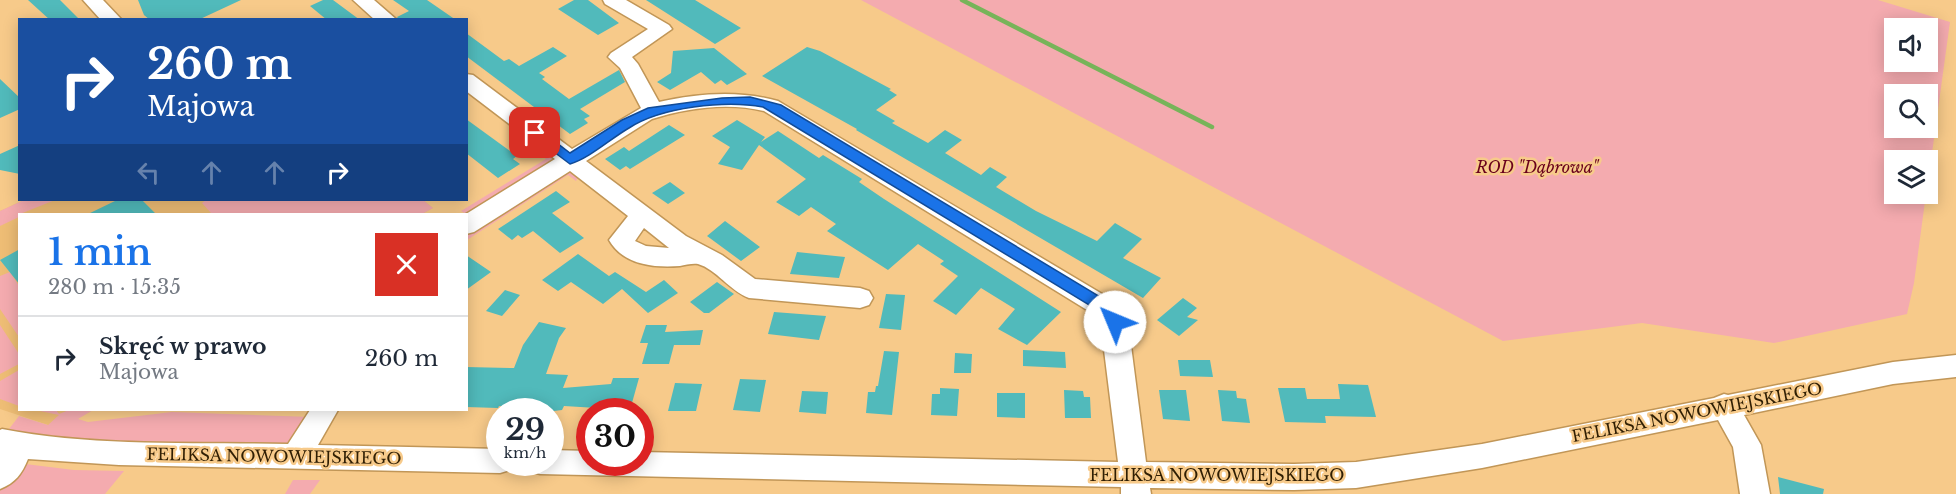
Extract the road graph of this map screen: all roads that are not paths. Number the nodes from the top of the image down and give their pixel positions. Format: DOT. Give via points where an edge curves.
graph roads {
  1 [pos="92,0"];
  2 [pos="363,0"];
  3 [pos="612,0"];
  4 [pos="111,18"];
  5 [pos="386,18"];
  6 [pos="468,82"];
  7 [pos="652,111"];
  8 [pos="570,160"];
  9 [pos="642,215"];
  10 [pos="468,225"];
  11 [pos="699,254"];
  12 [pos="860,298"];
  13 [pos="1956,366"];
  14 [pos="1724,405"];
  15 [pos="323,411"];
  16 [pos="6,457"];
  17 [pos="296,457"];
  18 [pos="486,461"];
  19 [pos="564,463"];
  20 [pos="1135,485"];
  21 [pos="1755,494"];
  1 -- 4 [label="street"];
  2 -- 5 [label="street"];
  3 -- 7 [label="street" via="662,29 618,57 628,64"];
  6 -- 8 [label="street"];
  7 -- 8 [label="street"];
  7 -- 20 [label="street" via="750,101 776,108 1113,314"];
  8 -- 9 [label="street"];
  8 -- 10 [label="street"];
  9 -- 11 [label="street"];
  9 -- 11 [label="street" via="624,234 624,246 665,258"];
  11 -- 12 [label="street" via="749,288"];
  13 -- 14 [label="street, FELIKSA NOWOWIEJSKIEGO" via="1893,373"];
  14 -- 20 [label="street, FELIKSA NOWOWIEJSKIEGO" via="1482,456 1356,475"];
  14 -- 21 [label="street" via="1747,445"];
  15 -- 17 [label="street"];
  16 -- 17 [label="street, FELIKSA NOWOWIEJSKIEGO" via="48,450"];
  17 -- 18 [label="street, FELIKSA NOWOWIEJSKIEGO"];
  19 -- 20 [label="street, FELIKSA NOWOWIEJSKIEGO"];
}
